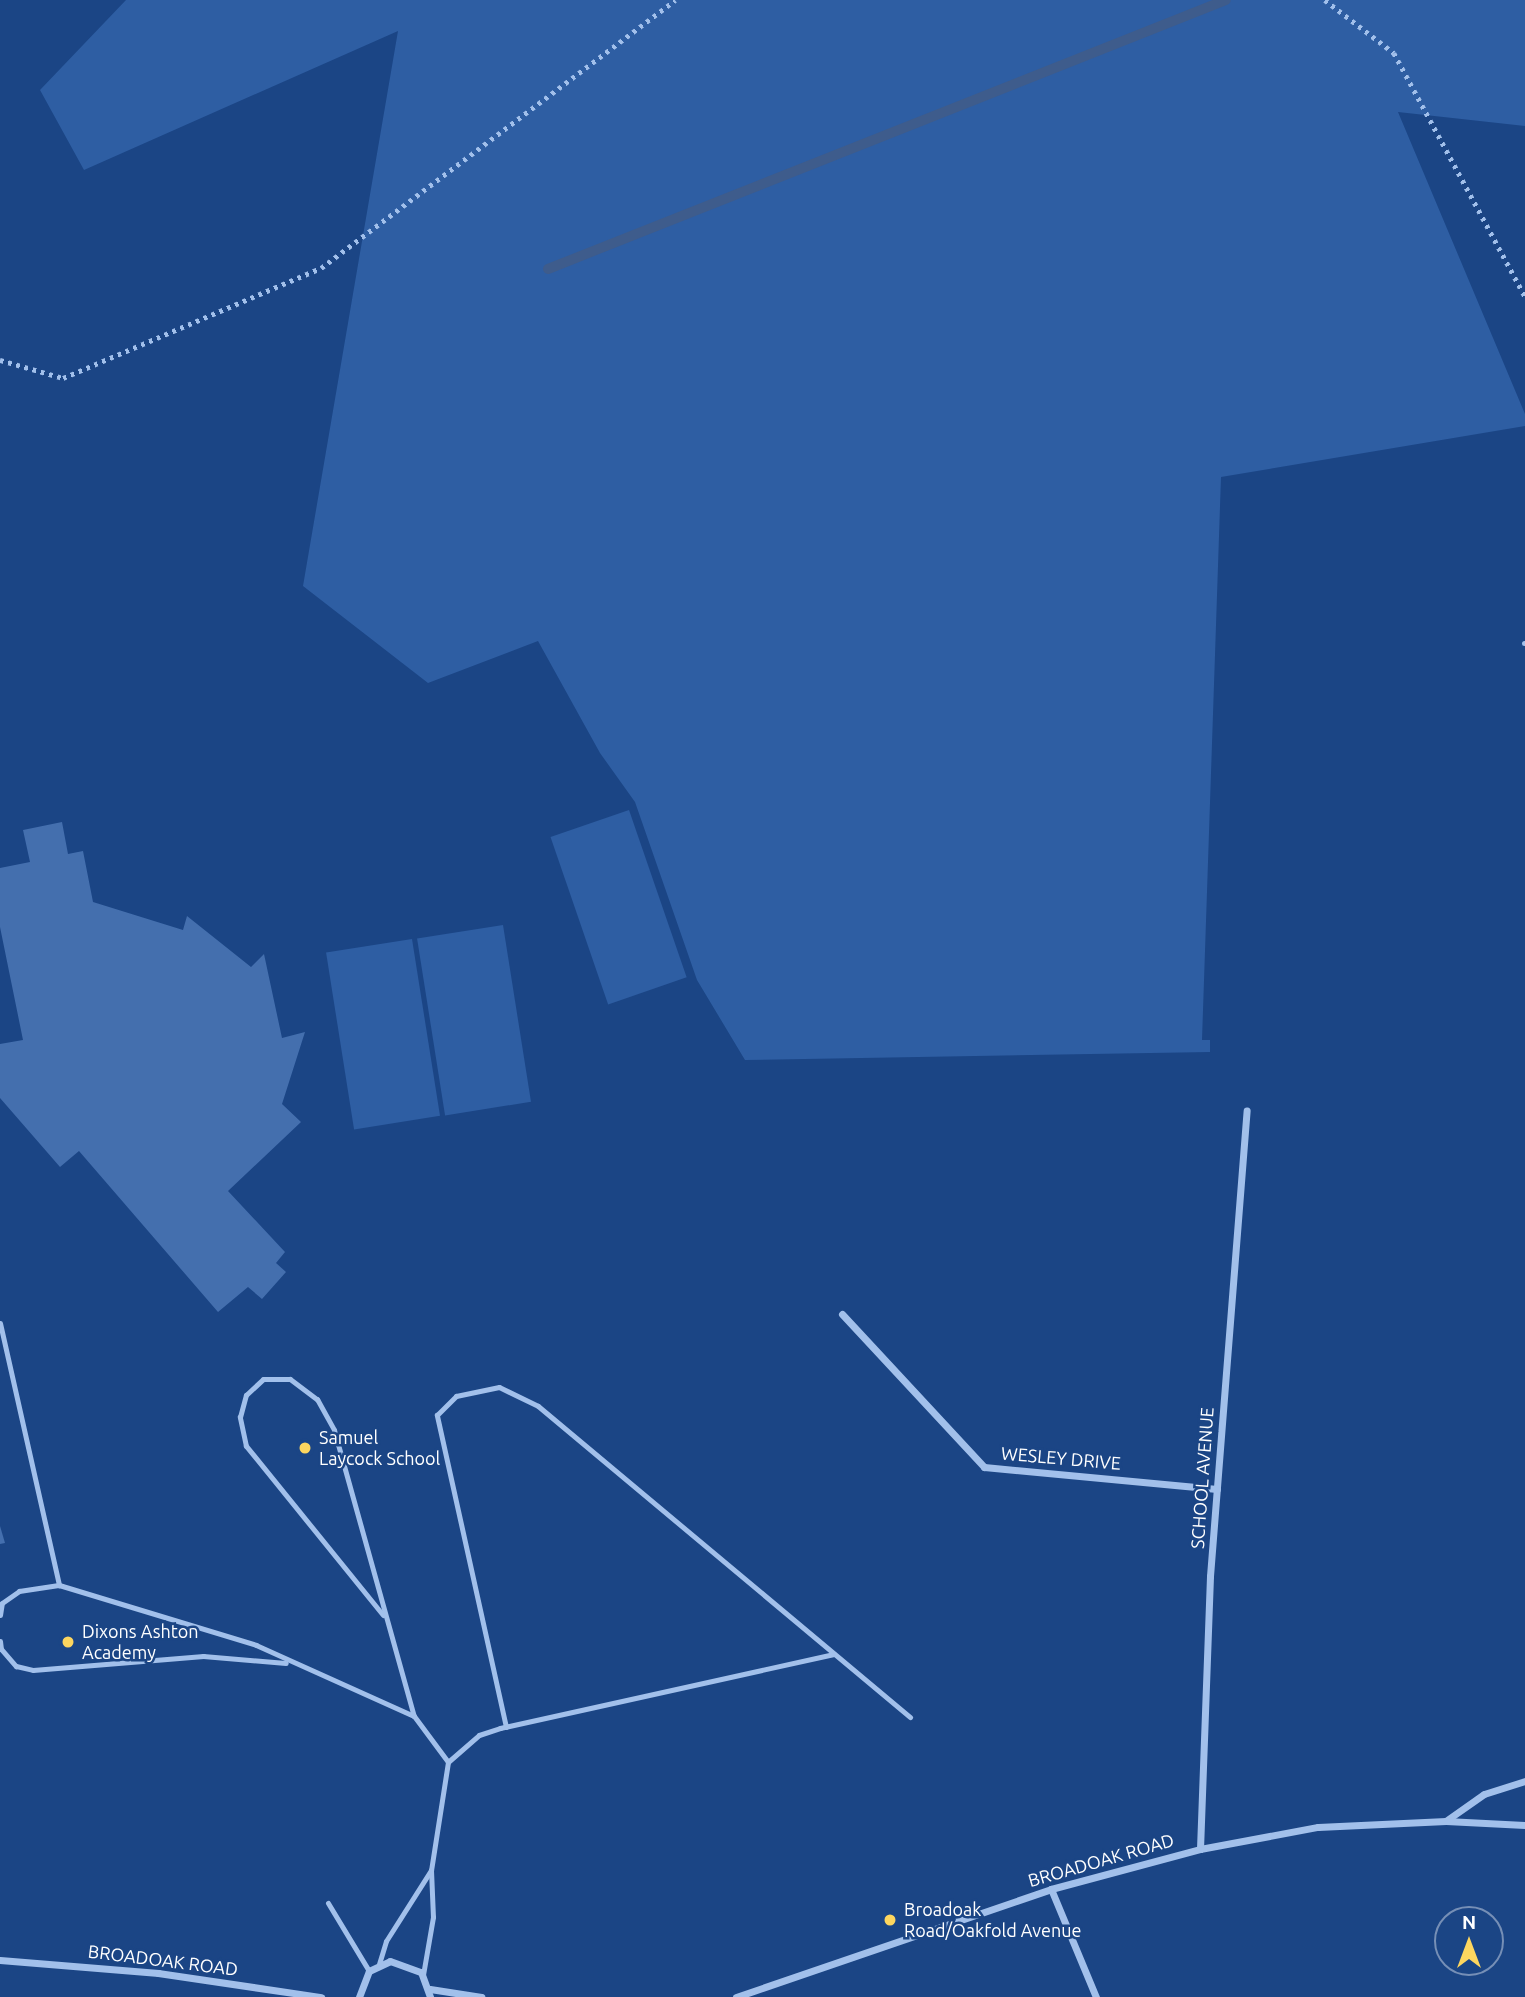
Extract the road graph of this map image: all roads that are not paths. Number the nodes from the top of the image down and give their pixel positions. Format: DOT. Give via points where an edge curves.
graph roads {
  1 [pos="1247,1110"];
  2 [pos="842,1314"];
  3 [pos="0,1323"];
  4 [pos="1217,1489"];
  5 [pos="59,1585"];
  6 [pos="0,1615"];
  7 [pos="383,1615"];
  8 [pos="0,1641"];
  9 [pos="834,1654"];
  10 [pos="289,1664"];
  11 [pos="414,1716"];
  12 [pos="910,1717"];
  13 [pos="506,1727"];
  14 [pos="448,1762"];
  15 [pos="1525,1781"];
  16 [pos="1446,1821"];
  17 [pos="1525,1825"];
  18 [pos="1200,1849"];
  19 [pos="431,1870"];
  20 [pos="1051,1889"];
  21 [pos="328,1903"];
  22 [pos="0,1959"];
  23 [pos="379,1964"];
  24 [pos="369,1971"];
  25 [pos="423,1975"];
  26 [pos="430,1993"];
  27 [pos="321,1997"];
  28 [pos="359,1997"];
  29 [pos="481,1997"];
  30 [pos="736,1997"];
  31 [pos="1096,1997"];
  1 -- 4 [label="street, SCHOOL AVENUE"];
  2 -- 4 [label="street, WESLEY DRIVE" via="984,1467"];
  3 -- 5 [label="lane"];
  4 -- 18 [label="street, SCHOOL AVENUE"];
  5 -- 6 [label="lane" via="19,1591 2,1603"];
  5 -- 10 [label="lane" via="256,1645"];
  7 -- 7 [label="lane" via="246,1446 240,1417 246,1395 263,1379 290,1379 317,1399 334,1430"];
  7 -- 11 [label="lane"];
  8 -- 10 [label="lane" via="16,1666 33,1670 203,1656"];
  9 -- 12 [label="lane"];
  9 -- 13 [label="lane"];
  9 -- 13 [label="lane" via="538,1406 508,1389 456,1396 438,1415"];
  10 -- 11 [label="lane"];
  11 -- 14 [label="lane"];
  13 -- 14 [label="lane" via="479,1735"];
  14 -- 19 [label="lane"];
  15 -- 16 [label="street" via="1484,1794"];
  16 -- 17 [label="street, BROADOAK ROAD"];
  16 -- 18 [label="street, BROADOAK ROAD" via="1318,1827"];
  18 -- 20 [label="street, BROADOAK ROAD"];
  19 -- 23 [label="lane" via="386,1941"];
  19 -- 25 [label="lane" via="433,1917"];
  20 -- 30 [label="street, BROADOAK ROAD"];
  20 -- 31 [label="street"];
  21 -- 24 [label="lane"];
  22 -- 27 [label="street, BROADOAK ROAD" via="158,1973"];
  23 -- 24 [label="street"];
  23 -- 25 [label="street" via="401,1962"];
  24 -- 28 [label="street"];
  25 -- 26 [label="street"];
  26 -- 29 [label="street"];
}
